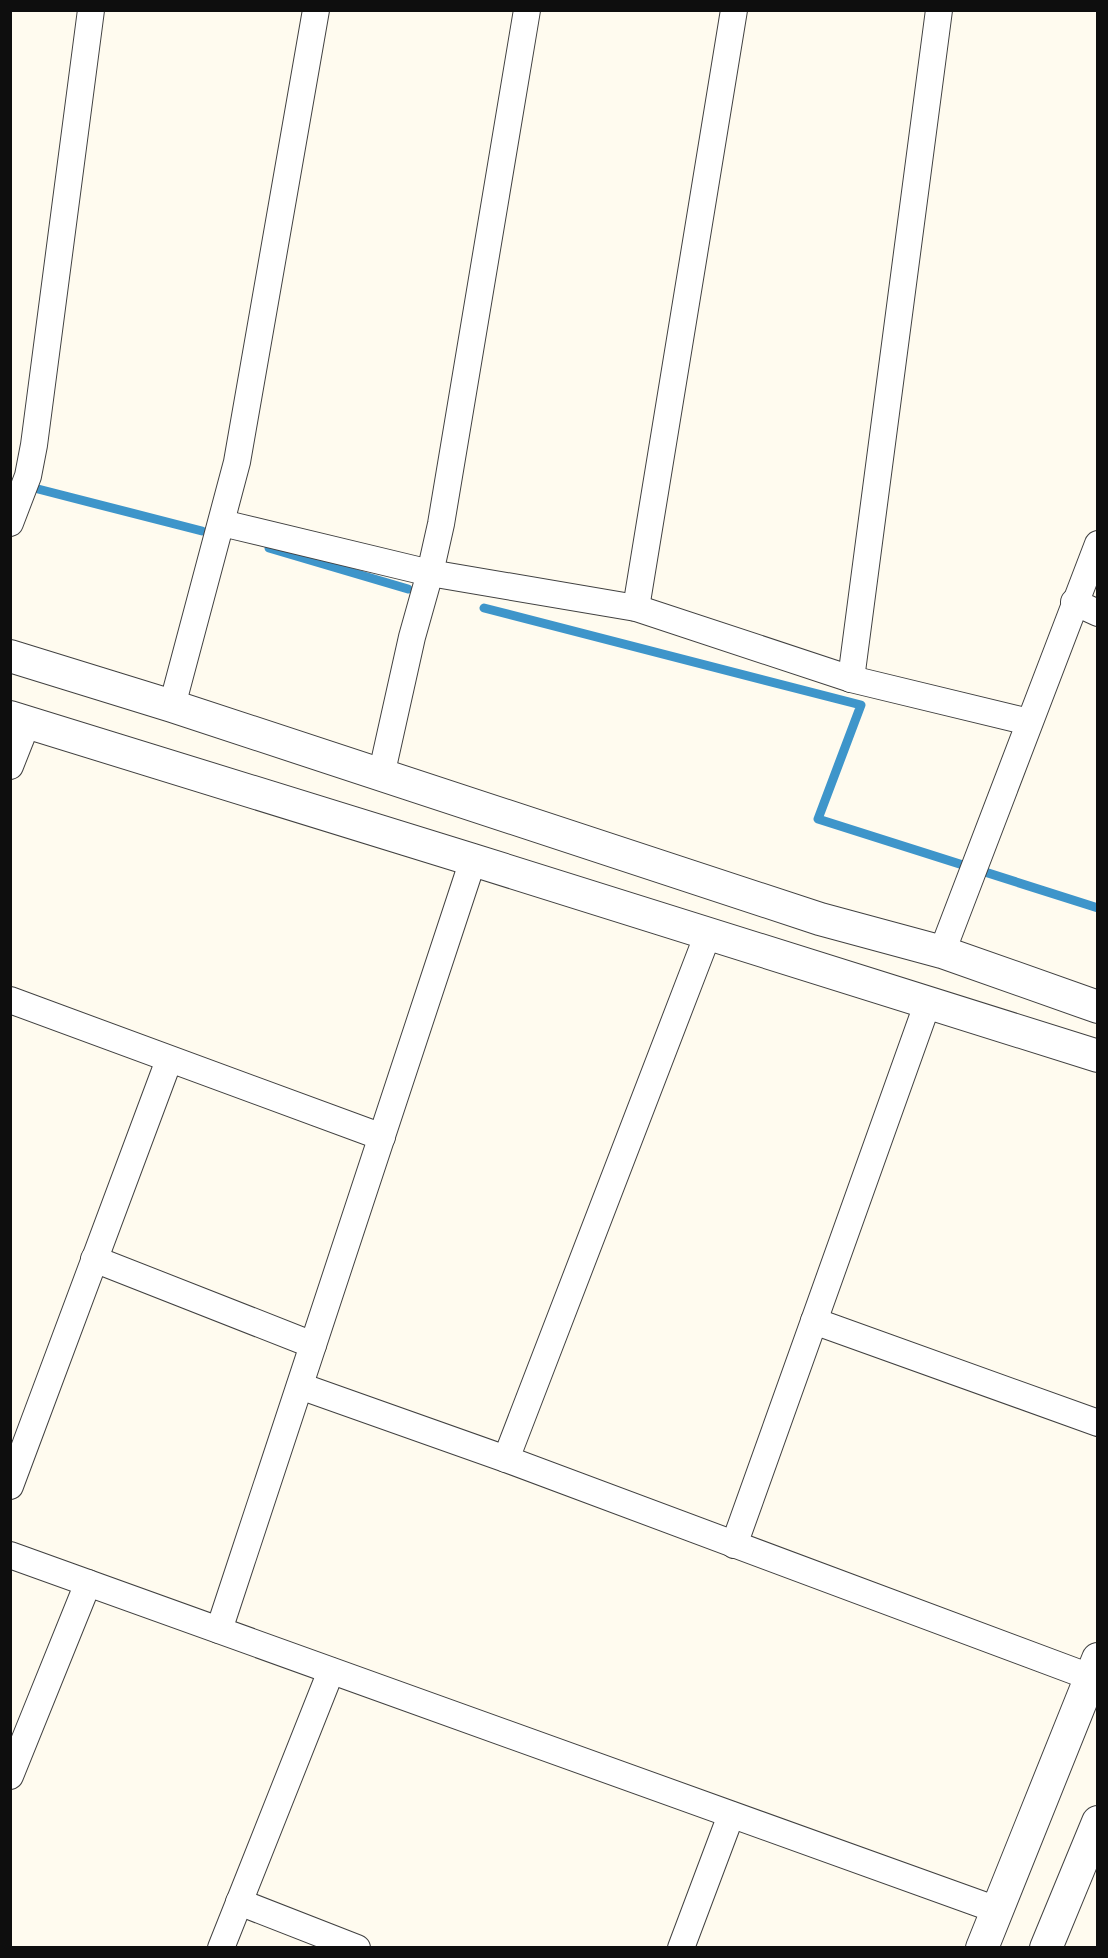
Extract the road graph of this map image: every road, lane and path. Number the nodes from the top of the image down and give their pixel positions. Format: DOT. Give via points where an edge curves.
graph roads {
  1 [pos="91,10"];
  2 [pos="316,10"];
  3 [pos="527,10"];
  4 [pos="734,10"];
  5 [pos="939,10"];
  6 [pos="10,523"];
  7 [pos="222,523"];
  8 [pos="1098,544"];
  9 [pos="430,573"];
  10 [pos="1074,602"];
  11 [pos="636,608"];
  12 [pos="1098,613"];
  13 [pos="10,656"];
  14 [pos="851,679"];
  15 [pos="172,706"];
  16 [pos="19,720"];
  17 [pos="1029,722"];
  18 [pos="10,766"];
  19 [pos="381,776"];
  20 [pos="473,860"];
  21 [pos="820,919"];
  22 [pos="708,934"];
  23 [pos="942,952"];
  24 [pos="805,963"];
  25 [pos="10,1000"];
  26 [pos="928,1002"];
  27 [pos="1098,1007"];
  28 [pos="1098,1056"];
  29 [pos="169,1060"];
  30 [pos="382,1137"];
  31 [pos="94,1259"];
  32 [pos="814,1321"];
  33 [pos="314,1345"];
  34 [pos="300,1386"];
  35 [pos="1098,1423"];
  36 [pos="506,1459"];
  37 [pos="10,1486"];
  38 [pos="734,1545"];
  39 [pos="10,1556"];
  40 [pos="88,1583"];
  41 [pos="219,1630"];
  42 [pos="1094,1668"];
  43 [pos="331,1671"];
  44 [pos="10,1776"];
  45 [pos="730,1815"];
  46 [pos="1098,1822"];
  47 [pos="239,1902"];
  48 [pos="997,1911"];
  49 [pos="221,1947"];
  50 [pos="357,1947"];
  51 [pos="681,1947"];
  52 [pos="982,1947"];
  53 [pos="1046,1947"];
  1 -- 6 [label="street" via="34,445 28,476"];
  2 -- 7 [label="street" via="237,462"];
  3 -- 9 [label="street"];
  4 -- 11 [label="street"];
  5 -- 14 [label="street"];
  7 -- 9 [label="street"];
  7 -- 15 [label="street"];
  8 -- 10 [label="street"];
  9 -- 11 [label="street"];
  9 -- 19 [label="street"];
  10 -- 12 [label="street"];
  10 -- 17 [label="street"];
  11 -- 14 [label="street"];
  13 -- 15 [label="street"];
  14 -- 17 [label="street"];
  15 -- 19 [label="street"];
  16 -- 18 [label="street"];
  16 -- 20 [label="street"];
  17 -- 23 [label="street"];
  19 -- 21 [label="street"];
  20 -- 22 [label="street"];
  20 -- 30 [label="street"];
  21 -- 23 [label="street"];
  21 -- 24 [label="street"];
  22 -- 24 [label="street"];
  22 -- 36 [label="street"];
  23 -- 27 [label="street"];
  24 -- 26 [label="street"];
  25 -- 29 [label="street"];
  26 -- 28 [label="street"];
  26 -- 32 [label="street"];
  29 -- 30 [label="street"];
  29 -- 31 [label="street"];
  30 -- 33 [label="street"];
  31 -- 33 [label="street"];
  31 -- 37 [label="street"];
  32 -- 35 [label="street"];
  32 -- 38 [label="street"];
  33 -- 34 [label="street"];
  34 -- 36 [label="street"];
  34 -- 41 [label="street"];
  36 -- 38 [label="street"];
  38 -- 42 [label="street"];
  39 -- 40 [label="street"];
  40 -- 41 [label="street"];
  40 -- 44 [label="street"];
  41 -- 43 [label="street"];
  42 -- 48 [label="street"];
  43 -- 45 [label="street"];
  43 -- 47 [label="street"];
  45 -- 48 [label="street"];
  45 -- 51 [label="street"];
  46 -- 53 [label="street"];
  47 -- 49 [label="street"];
  47 -- 50 [label="street"];
  48 -- 52 [label="street"];
}
